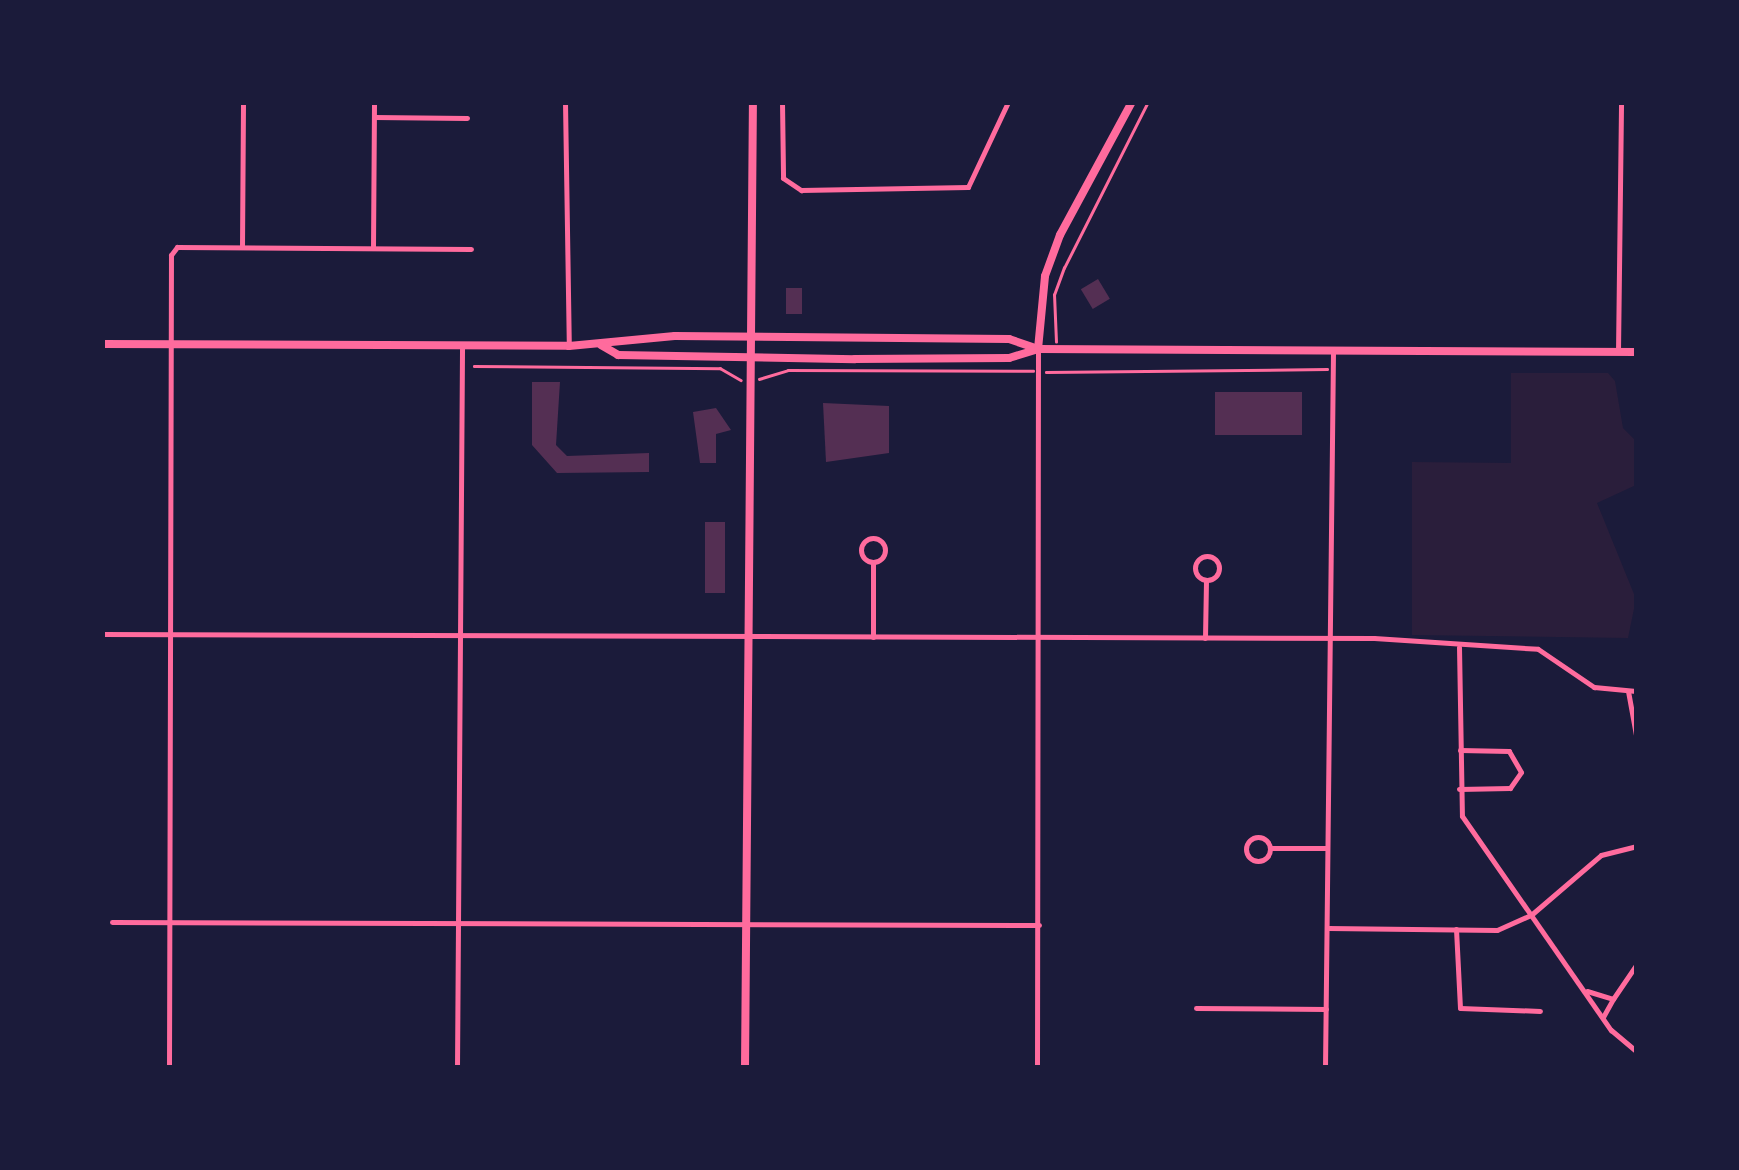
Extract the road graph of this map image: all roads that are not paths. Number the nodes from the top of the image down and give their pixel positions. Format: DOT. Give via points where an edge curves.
graph roads {
  1 [pos="243,102"];
  2 [pos="374,102"];
  3 [pos="565,102"];
  4 [pos="754,102"];
  5 [pos="782,102"];
  6 [pos="1008,102"];
  7 [pos="1132,102"];
  8 [pos="1621,102"];
  9 [pos="374,118"];
  10 [pos="467,118"];
  11 [pos="242,247"];
  12 [pos="373,248"];
  13 [pos="471,249"];
  14 [pos="752,336"];
  15 [pos="102,344"];
  16 [pos="171,344"];
  17 [pos="601,345"];
  18 [pos="462,346"];
  19 [pos="570,346"];
  20 [pos="1038,349"];
  21 [pos="1333,350"];
  22 [pos="1618,352"];
  23 [pos="1636,352"];
  24 [pos="752,357"];
  25 [pos="873,562"];
  26 [pos="1206,581"];
  27 [pos="102,634"];
  28 [pos="170,634"];
  29 [pos="460,634"];
  30 [pos="749,637"];
  31 [pos="873,637"];
  32 [pos="1039,638"];
  33 [pos="1205,638"];
  34 [pos="1329,638"];
  35 [pos="1459,648"];
  36 [pos="1628,691"];
  37 [pos="1636,691"];
  38 [pos="1636,735"];
  39 [pos="1459,750"];
  40 [pos="1459,789"];
  41 [pos="1636,846"];
  42 [pos="1270,848"];
  43 [pos="1328,848"];
  44 [pos="1531,915"];
  45 [pos="112,922"];
  46 [pos="169,922"];
  47 [pos="459,924"];
  48 [pos="748,925"];
  49 [pos="1039,925"];
  50 [pos="1328,928"];
  51 [pos="1456,929"];
  52 [pos="1636,965"];
  53 [pos="1587,991"];
  54 [pos="1613,999"];
  55 [pos="1196,1008"];
  56 [pos="1326,1009"];
  57 [pos="1540,1010"];
  58 [pos="1603,1017"];
  59 [pos="1636,1052"];
  60 [pos="169,1068"];
  61 [pos="457,1068"];
  62 [pos="745,1068"];
  63 [pos="1036,1068"];
  64 [pos="1325,1068"];
  1 -- 11 [label="street"];
  2 -- 9 [label="street"];
  3 -- 19 [label="street"];
  4 -- 14 [label="main road"];
  5 -- 6 [label="street" via="781,169 792,188 961,190 976,182"];
  7 -- 20 [label="main road" via="1060,234"];
  8 -- 22 [label="street"];
  9 -- 10 [label="street"];
  9 -- 12 [label="street"];
  11 -- 12 [label="street"];
  11 -- 16 [label="street" via="176,247"];
  12 -- 13 [label="street"];
  14 -- 17 [label="main road" via="618,336"];
  14 -- 20 [label="main road" via="1009,339"];
  14 -- 24 [label="main road"];
  15 -- 16 [label="main road"];
  16 -- 18 [label="main road"];
  16 -- 28 [label="street"];
  17 -- 19 [label="main road"];
  17 -- 24 [label="main road" via="618,354"];
  18 -- 19 [label="main road"];
  18 -- 29 [label="street"];
  20 -- 21 [label="main road"];
  20 -- 24 [label="main road" via="1009,358"];
  20 -- 32 [label="street"];
  21 -- 22 [label="main road"];
  21 -- 34 [label="street"];
  22 -- 23 [label="main road"];
  24 -- 30 [label="main road"];
  25 -- 25 [label="street" via="885,548 874,538 862,550"];
  25 -- 31 [label="street"];
  26 -- 26 [label="street" via="1219,570 1208,556 1194,568"];
  26 -- 33 [label="street"];
  27 -- 28 [label="street"];
  28 -- 29 [label="street"];
  28 -- 46 [label="street"];
  29 -- 30 [label="street"];
  29 -- 47 [label="street"];
  30 -- 31 [label="street"];
  30 -- 48 [label="main road"];
  31 -- 32 [label="street"];
  32 -- 33 [label="street"];
  32 -- 49 [label="street"];
  33 -- 34 [label="street"];
  34 -- 35 [label="street"];
  34 -- 43 [label="street"];
  35 -- 36 [label="street" via="1538,649 1594,687"];
  35 -- 39 [label="street"];
  36 -- 37 [label="street"];
  36 -- 38 [label="street"];
  39 -- 40 [label="street"];
  39 -- 40 [label="street" via="1508,750 1520,772 1510,788"];
  40 -- 44 [label="street" via="1462,816"];
  41 -- 44 [label="street" via="1584,866"];
  42 -- 42 [label="street" via="1257,837 1246,850 1261,861"];
  42 -- 43 [label="street"];
  43 -- 50 [label="street"];
  44 -- 51 [label="street" via="1497,930"];
  44 -- 53 [label="street"];
  45 -- 46 [label="street"];
  46 -- 47 [label="street"];
  46 -- 60 [label="street"];
  47 -- 48 [label="street"];
  47 -- 61 [label="street"];
  48 -- 49 [label="street"];
  48 -- 62 [label="main road"];
  49 -- 63 [label="street"];
  50 -- 51 [label="street"];
  50 -- 56 [label="street"];
  51 -- 57 [label="street" via="1460,1008"];
  52 -- 54 [label="street"];
  53 -- 54 [label="street"];
  53 -- 58 [label="street"];
  54 -- 58 [label="street"];
  55 -- 56 [label="street"];
  56 -- 64 [label="street"];
  58 -- 59 [label="street"];
}
